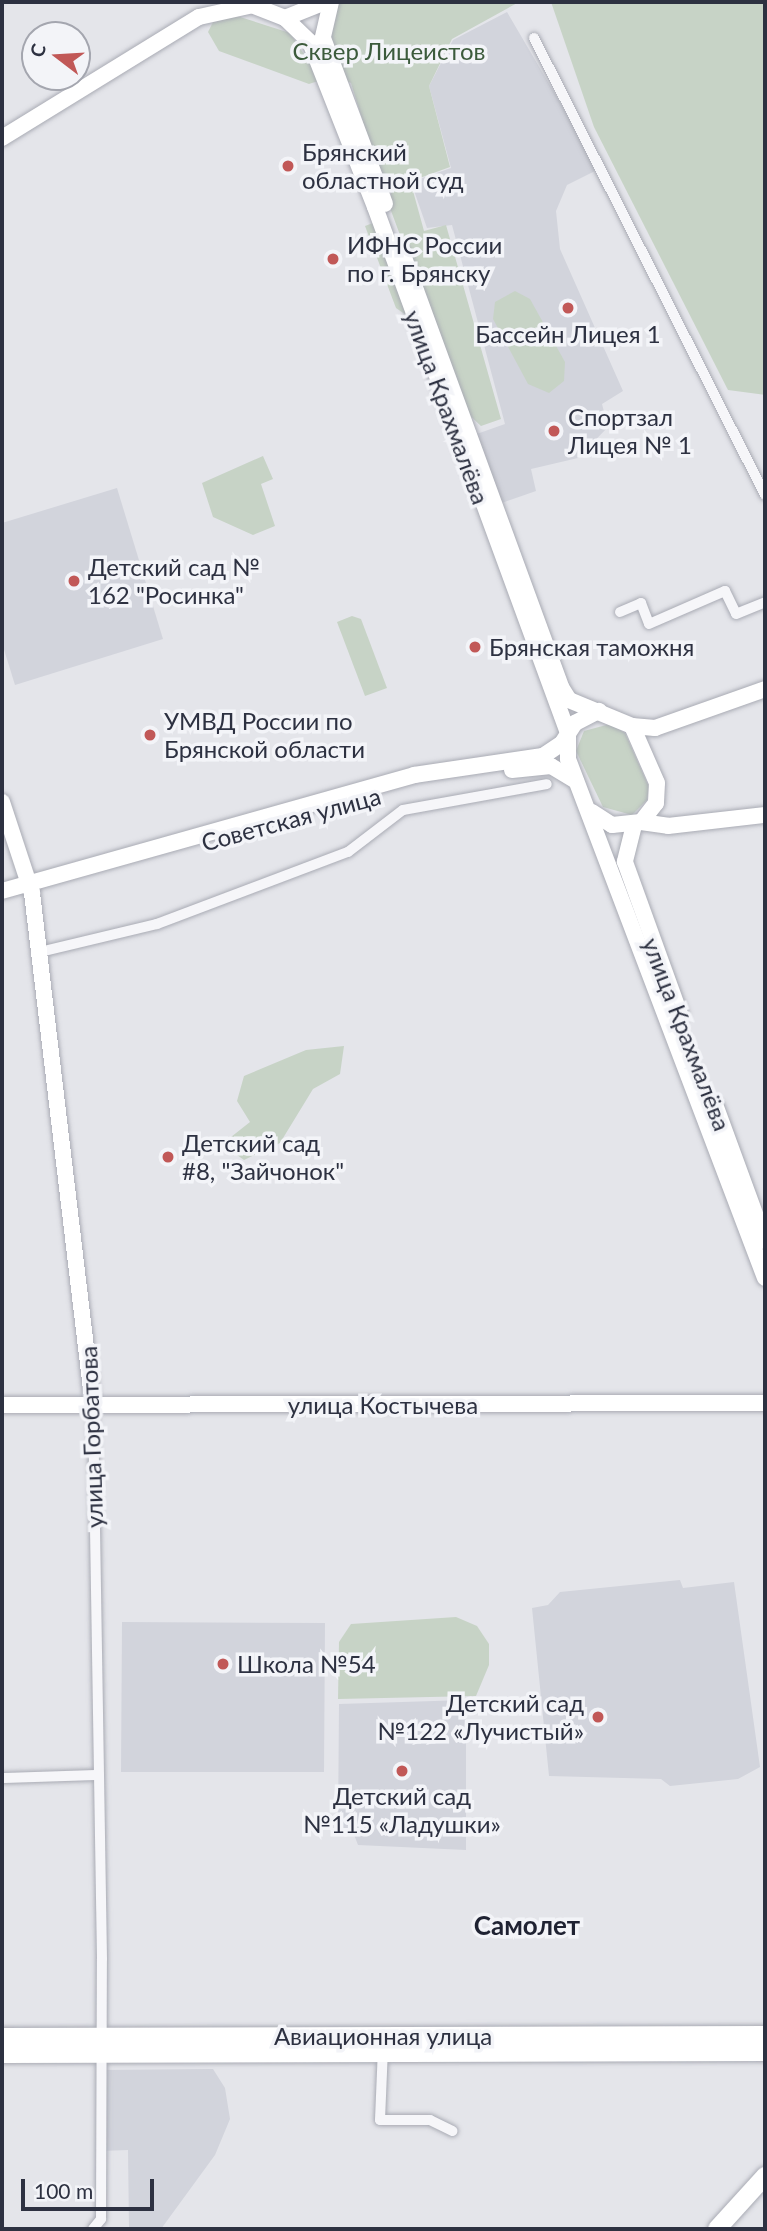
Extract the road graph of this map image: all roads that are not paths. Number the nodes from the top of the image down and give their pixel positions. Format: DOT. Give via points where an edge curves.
graph roads {
  1 [pos="209,2"];
  2 [pos="324,2"];
  3 [pos="331,2"];
  4 [pos="247,4"];
  5 [pos="199,17"];
  6 [pos="285,18"];
  7 [pos="534,38"];
  8 [pos="317,40"];
  9 [pos="2,138"];
  10 [pos="765,495"];
  11 [pos="765,602"];
  12 [pos="620,612"];
  13 [pos="765,689"];
  14 [pos="599,712"];
  15 [pos="632,726"];
  16 [pos="568,733"];
  17 [pos="547,784"];
  18 [pos="579,784"];
  19 [pos="2,802"];
  20 [pos="592,811"];
  21 [pos="765,815"];
  22 [pos="638,824"];
  23 [pos="30,888"];
  24 [pos="2,891"];
  25 [pos="2,902"];
  26 [pos="40,952"];
  27 [pos="765,1241"];
  28 [pos="765,1278"];
  29 [pos="765,1403"];
  30 [pos="2,1405"];
  31 [pos="93,1406"];
  32 [pos="98,1775"];
  33 [pos="2,1778"];
  34 [pos="765,2035"];
  35 [pos="2,2037"];
  36 [pos="383,2044"];
  37 [pos="101,2046"];
  38 [pos="765,2052"];
  39 [pos="2,2054"];
  40 [pos="453,2131"];
  41 [pos="765,2176"];
  42 [pos="765,2192"];
  43 [pos="101,2218"];
  44 [pos="93,2229"];
  45 [pos="108,2229"];
  46 [pos="717,2229"];
  47 [pos="731,2229"];
  1 -- 5 [label="main road"];
  2 -- 6 [label="main road"];
  3 -- 8 [label="main road"];
  4 -- 5 [label="main road"];
  4 -- 6 [label="main road"];
  5 -- 9 [label="main road"];
  6 -- 8 [label="main road"];
  7 -- 10 [label="street"];
  8 -- 14 [label="main road" via="561,687 569,700"];
  8 -- 16 [label="main road, улица Крахмалёва"];
  11 -- 12 [label="street" via="736,614 725,591 649,624 641,603"];
  13 -- 15 [label="main road" via="655,728"];
  14 -- 15 [label="main road"];
  14 -- 16 [label="main road"];
  15 -- 22 [label="main road" via="658,790"];
  16 -- 18 [label="main road" via="568,759"];
  16 -- 23 [label="main road, Советская улица" via="555,750 402,778"];
  17 -- 26 [label="street" via="403,810 348,852 158,924"];
  18 -- 20 [label="main road"];
  18 -- 23 [label="main road, Советская улица" via="551,766 416,785"];
  19 -- 23 [label="main road, улица Горбатова"];
  20 -- 22 [label="main road" via="612,825"];
  20 -- 28 [label="main road, улица Крахмалёва"];
  21 -- 22 [label="main road" via="668,826"];
  22 -- 27 [label="main road, улица Крахмалёва" via="625,862"];
  23 -- 24 [label="main road, Советская улица"];
  23 -- 25 [label="main road, Советская улица"];
  23 -- 26 [label="main road, улица Горбатова"];
  26 -- 31 [label="main road, улица Горбатова"];
  29 -- 31 [label="main road, улица Костычева"];
  30 -- 31 [label="main road, улица Костычева"];
  31 -- 32 [label="street, улица Горбатова"];
  32 -- 33 [label="street"];
  32 -- 37 [label="street, улица Горбатова"];
  34 -- 36 [label="main road, Авиационная улица"];
  35 -- 37 [label="main road, Авиационная улица"];
  36 -- 37 [label="main road, Авиационная улица"];
  36 -- 38 [label="main road, Авиационная улица"];
  36 -- 40 [label="street" via="380,2120 430,2120"];
  37 -- 39 [label="main road, Авиационная улица"];
  37 -- 43 [label="street, улица Горбатова"];
  41 -- 46 [label="main road"];
  42 -- 47 [label="main road"];
  43 -- 44 [label="street"];
  43 -- 45 [label="street"];
}
